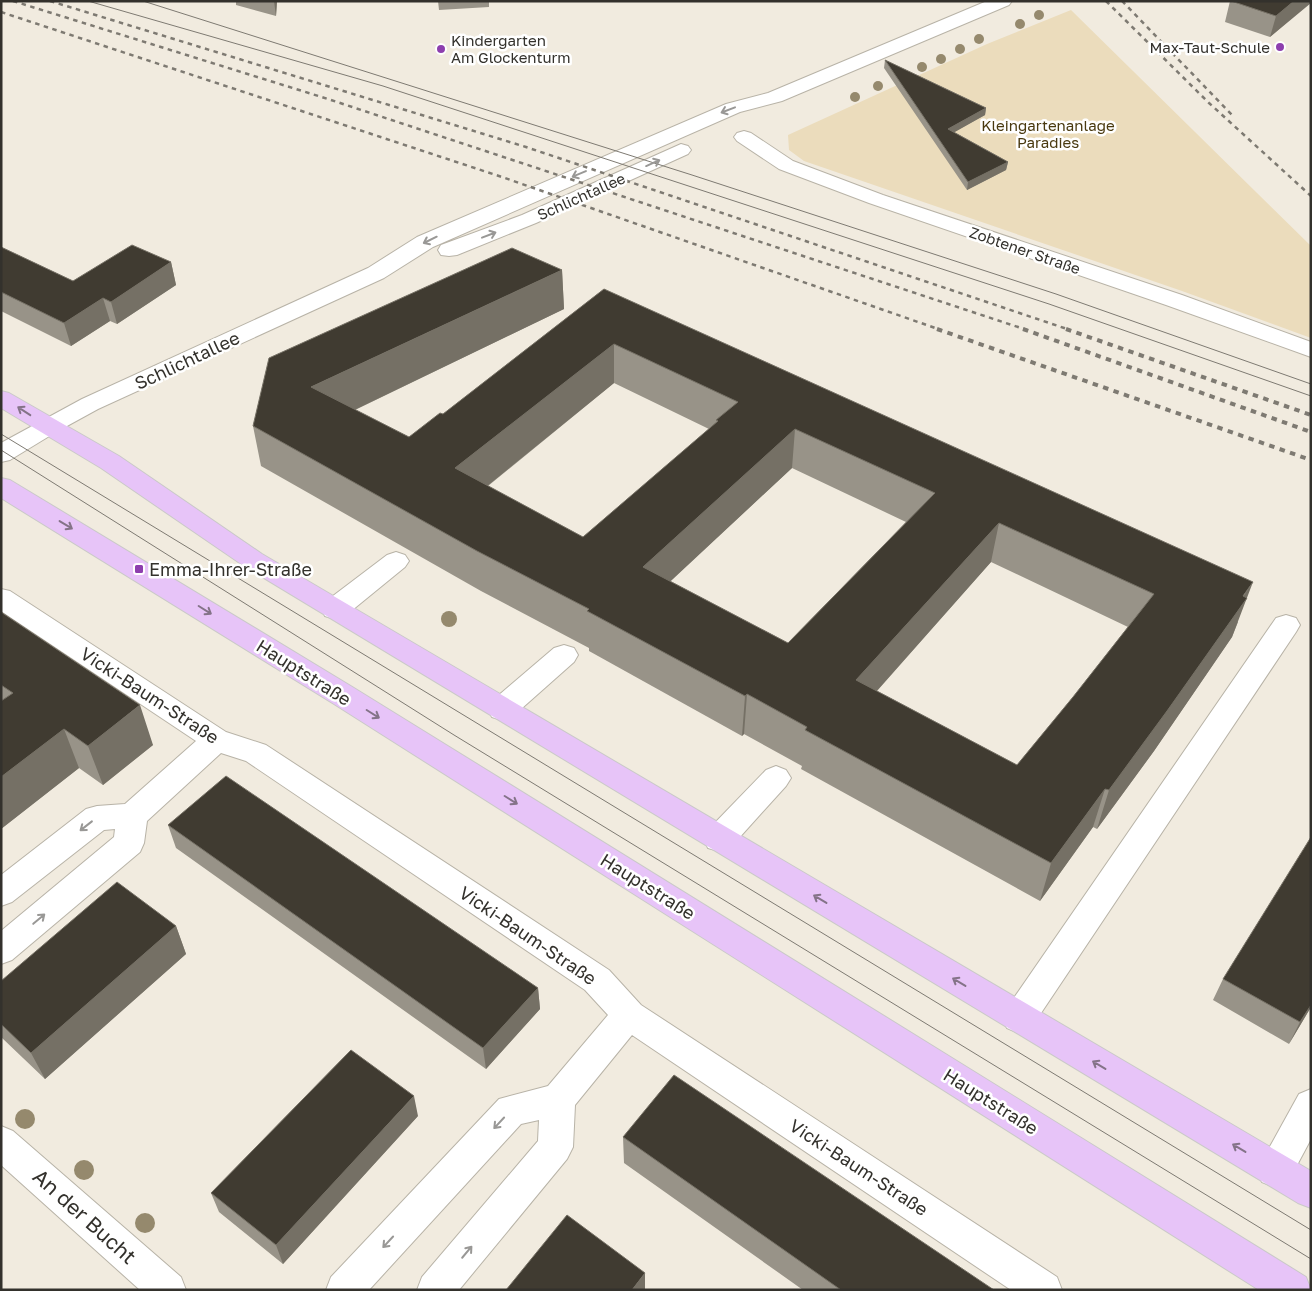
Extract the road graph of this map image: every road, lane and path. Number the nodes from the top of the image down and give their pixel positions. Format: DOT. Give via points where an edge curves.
graph roads {
  1 [pos="1003,1"];
  2 [pos="744,137"];
  3 [pos="1311,350"];
  4 [pos="1,398"];
  5 [pos="47,426"];
  6 [pos="1,454"];
  7 [pos="1,486"];
  8 [pos="396,561"];
  9 [pos="1,598"];
  10 [pos="336,609"];
  11 [pos="1286,625"];
  12 [pos="564,655"];
  13 [pos="502,709"];
  14 [pos="216,740"];
  15 [pos="776,778"];
  16 [pos="132,816"];
  17 [pos="719,839"];
  18 [pos="1,893"];
  19 [pos="1,950"];
  20 [pos="629,1015"];
  21 [pos="1019,1018"];
  22 [pos="558,1100"];
  23 [pos="1311,1106"];
  24 [pos="1,1142"];
  25 [pos="1275,1170"];
  26 [pos="1311,1191"];
  27 [pos="168,1290"];
  28 [pos="344,1290"];
  29 [pos="436,1290"];
  30 [pos="1044,1290"];
  31 [pos="1293,1290"];
  1 -- 5 [label="street, Schlichtallee" via="775,97 733,108 512,203 425,242 376,272"];
  2 -- 3 [label="street, Zobtener Straße" via="786,165 876,199"];
  5 -- 4 [label="main road, one-way"];
  5 -- 6 [label="street, Schlichtallee"];
  5 -- 10 [label="main road" via="110,462 253,560"];
  7 -- 31 [label="main road, Hauptstraße, one-way" via="344,696"];
  8 -- 10 [label="street"];
  9 -- 14 [label="street, Vicki-Baum-Straße"];
  10 -- 13 [label="main road"];
  11 -- 21 [label="street"];
  12 -- 13 [label="street"];
  13 -- 17 [label="main road"];
  14 -- 16 [label="street"];
  14 -- 20 [label="street, Vicki-Baum-Straße" via="256,753 597,980"];
  15 -- 17 [label="street"];
  16 -- 18 [label="street, one-way" via="97,818"];
  19 -- 16 [label="street, one-way" via="128,843"];
  21 -- 17 [label="main road, one-way"];
  20 -- 22 [label="street"];
  20 -- 30 [label="street, Vicki-Baum-Straße"];
  25 -- 21 [label="main road, one-way"];
  22 -- 28 [label="street, one-way" via="511,1110"];
  29 -- 22 [label="street, one-way" via="555,1147"];
  23 -- 25 [label="street"];
  24 -- 27 [label="street, An der Bucht"];
  25 -- 26 [label="main road"];
}
